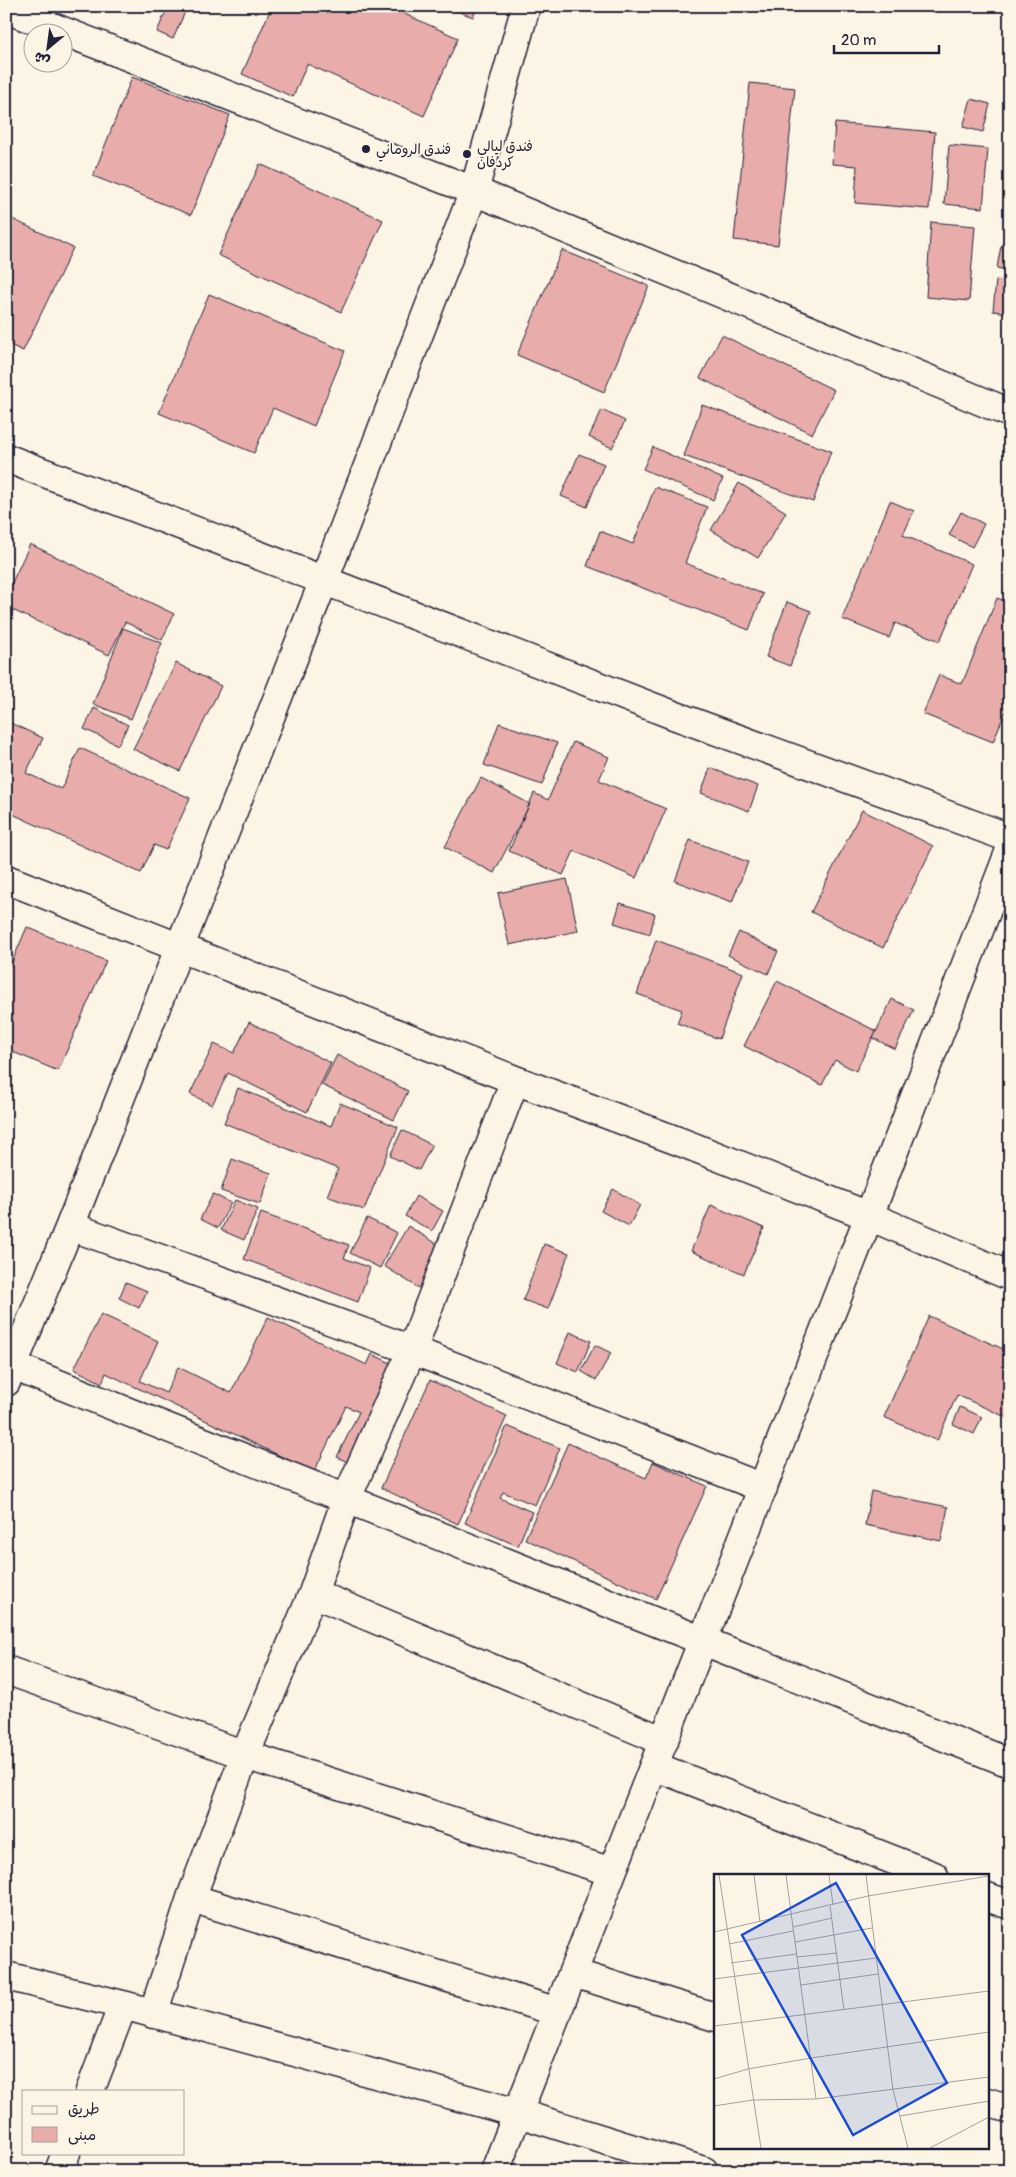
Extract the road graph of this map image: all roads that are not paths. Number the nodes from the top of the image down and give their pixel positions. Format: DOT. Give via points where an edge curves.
graph roads {
  1 [pos="526,6"];
  2 [pos="6,9"];
  3 [pos="474,191"];
  4 [pos="1010,413"];
  5 [pos="6,458"];
  6 [pos="324,580"];
  7 [pos="1010,838"];
  8 [pos="1010,850"];
  9 [pos="6,879"];
  10 [pos="178,947"];
  11 [pos="515,1080"];
  12 [pos="869,1216"];
  13 [pos="70,1226"];
  14 [pos="1010,1276"];
  15 [pos="412,1350"];
  16 [pos="10,1374"];
  17 [pos="763,1488"];
  18 [pos="346,1500"];
  19 [pos="313,1593"];
  20 [pos="704,1639"];
  21 [pos="6,1670"];
  22 [pos="659,1753"];
  23 [pos="245,1755"];
  24 [pos="1010,1763"];
  25 [pos="612,1872"];
  26 [pos="930,1874"];
  27 [pos="988,1897"];
  28 [pos="191,1898"];
  29 [pos="1010,1906"];
  30 [pos="573,1973"];
  31 [pos="6,1976"];
  32 [pos="123,2005"];
  33 [pos="558,2012"];
  34 [pos="153,2014"];
  35 [pos="714,2017"];
  36 [pos="90,2090"];
  37 [pos="988,2102"];
  38 [pos="1010,2109"];
  39 [pos="518,2113"];
  40 [pos="66,2154"];
  41 [pos="59,2171"];
  42 [pos="495,2171"];
  43 [pos="704,2171"];
  1 -- 3 [label="street"];
  2 -- 3 [label="street"];
  3 -- 4 [label="street"];
  3 -- 6 [label="street"];
  5 -- 6 [label="street"];
  6 -- 7 [label="street" via="676,716"];
  6 -- 10 [label="street"];
  8 -- 12 [label="street"];
  9 -- 10 [label="street"];
  10 -- 11 [label="street"];
  10 -- 13 [label="street"];
  11 -- 12 [label="street"];
  11 -- 15 [label="street"];
  12 -- 14 [label="street"];
  12 -- 17 [label="street"];
  13 -- 15 [label="street"];
  13 -- 16 [label="street"];
  15 -- 17 [label="street"];
  15 -- 18 [label="street"];
  16 -- 18 [label="street"];
  17 -- 20 [label="street"];
  18 -- 19 [label="street"];
  18 -- 20 [label="street"];
  19 -- 22 [label="street"];
  19 -- 23 [label="street"];
  20 -- 22 [label="street"];
  20 -- 24 [label="street"];
  21 -- 23 [label="street"];
  22 -- 25 [label="street"];
  22 -- 26 [label="street"];
  23 -- 25 [label="street"];
  23 -- 28 [label="street"];
  25 -- 30 [label="street"];
  27 -- 29 [label="street"];
  28 -- 33 [label="street"];
  28 -- 34 [label="street"];
  30 -- 33 [label="street"];
  30 -- 35 [label="street"];
  31 -- 32 [label="street"];
  32 -- 34 [label="street"];
  32 -- 36 [label="street"];
  33 -- 39 [label="street"];
  34 -- 39 [label="street"];
  37 -- 38 [label="street"];
  39 -- 42 [label="street"];
  39 -- 43 [label="street"];
  40 -- 41 [label="street"];
}
